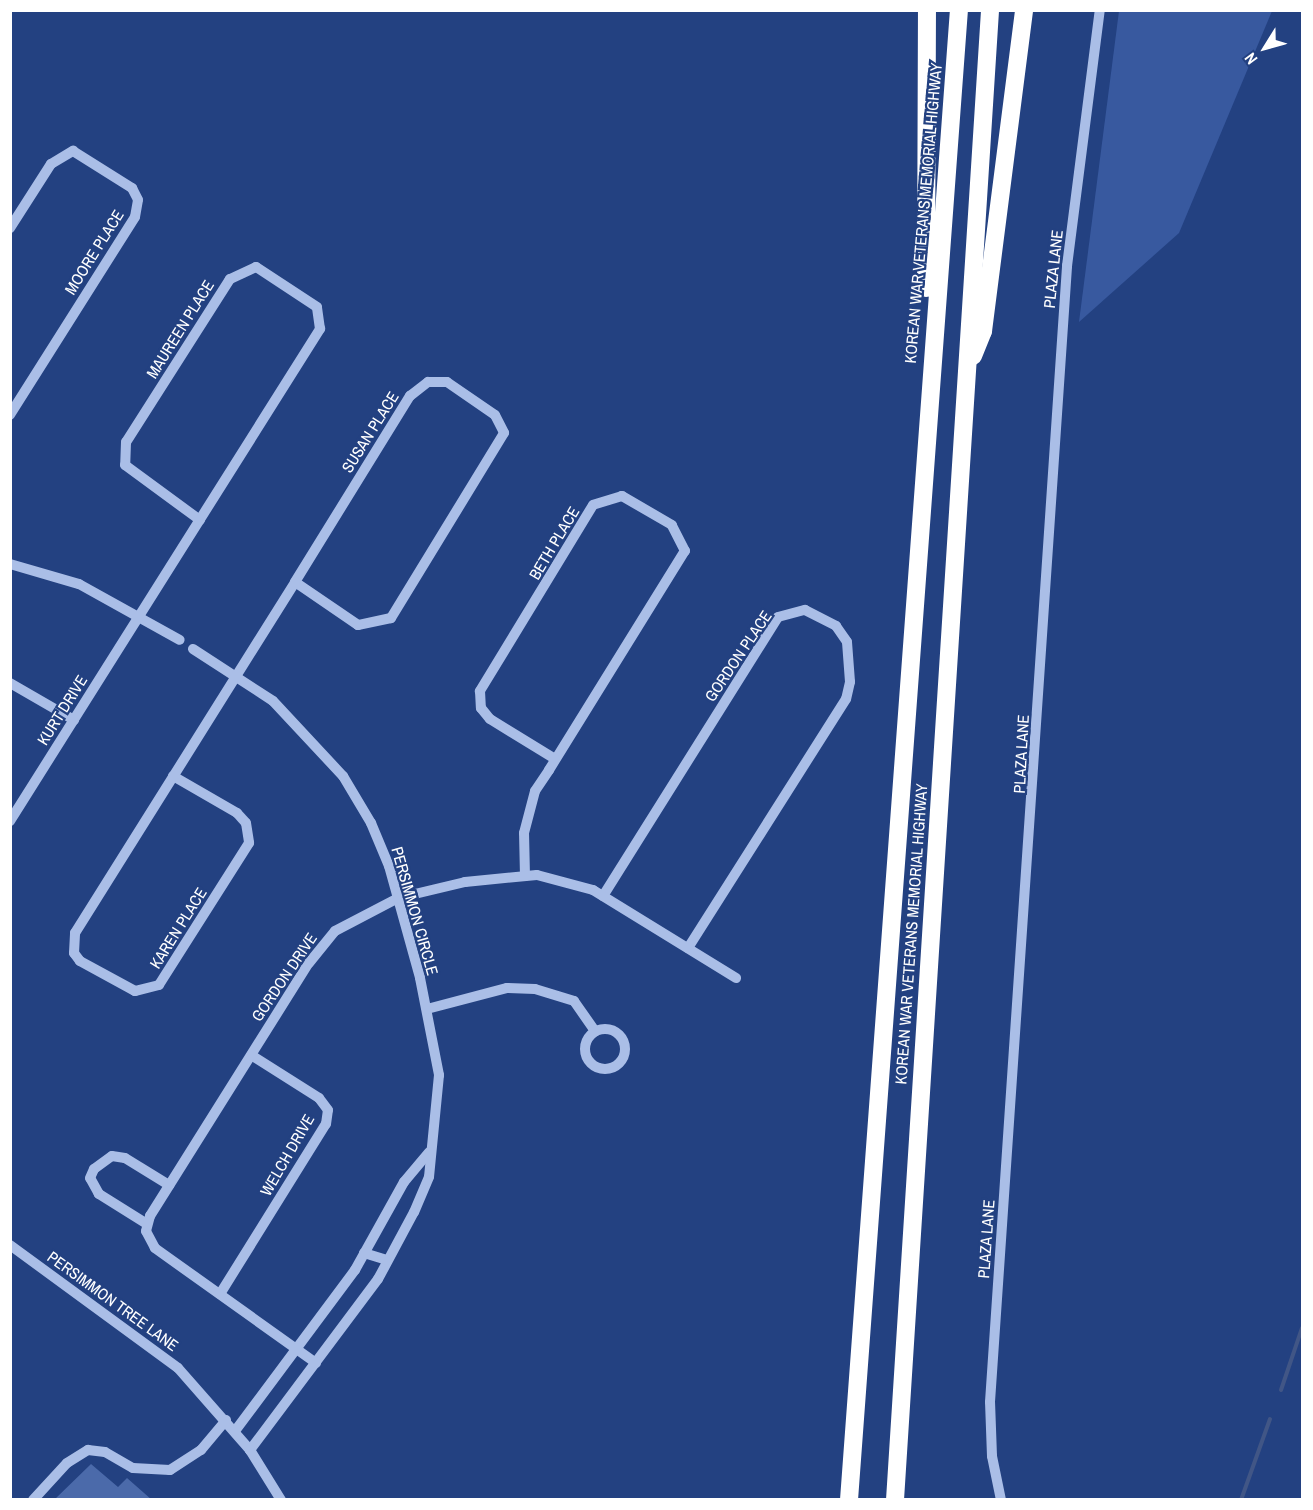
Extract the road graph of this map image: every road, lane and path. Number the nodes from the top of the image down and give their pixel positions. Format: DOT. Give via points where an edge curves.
graph roads {
  1 [pos="927,10"];
  2 [pos="959,10"];
  3 [pos="990,10"];
  4 [pos="1024,10"];
  5 [pos="1100,10"];
  6 [pos="10,228"];
  7 [pos="967,371"];
  8 [pos="10,415"];
  9 [pos="926,419"];
  10 [pos="200,520"];
  11 [pos="10,564"];
  12 [pos="295,582"];
  13 [pos="139,615"];
  14 [pos="180,640"];
  15 [pos="193,649"];
  16 [pos="236,676"];
  17 [pos="10,683"];
  18 [pos="74,720"];
  19 [pos="555,759"];
  20 [pos="173,776"];
  21 [pos="10,821"];
  22 [pos="525,876"];
  23 [pos="603,896"];
  24 [pos="398,898"];
  25 [pos="688,948"];
  26 [pos="736,978"];
  27 [pos="427,1010"];
  28 [pos="595,1031"];
  29 [pos="251,1055"];
  30 [pos="429,1152"];
  31 [pos="169,1185"];
  32 [pos="147,1224"];
  33 [pos="10,1245"];
  34 [pos="364,1253"];
  35 [pos="387,1260"];
  36 [pos="220,1294"];
  37 [pos="297,1350"];
  38 [pos="315,1363"];
  39 [pos="226,1420"];
  40 [pos="236,1431"];
  41 [pos="250,1450"];
  42 [pos="33,1500"];
  43 [pos="281,1500"];
  44 [pos="849,1500"];
  45 [pos="895,1500"];
  46 [pos="1002,1500"];
  1 -- 9 [label="highway, KOREAN WAR VETERANS MEMORIAL HIGHWAY"];
  2 -- 9 [label="highway, KOREAN WAR VETERANS MEMORIAL HIGHWAY"];
  3 -- 7 [label="highway, KOREAN WAR VETERANS MEMORIAL HIGHWAY"];
  4 -- 7 [label="highway, KOREAN WAR VETERANS MEMORIAL HIGHWAY" via="983,331"];
  5 -- 46 [label="street, PLAZA LANE" via="1067,266 990,1390 992,1456"];
  6 -- 8 [label="street, MOORE PLACE" via="51,164 73,151 132,188 138,200 135,217"];
  7 -- 45 [label="highway, KOREAN WAR VETERANS MEMORIAL HIGHWAY"];
  9 -- 44 [label="highway, KOREAN WAR VETERANS MEMORIAL HIGHWAY"];
  10 -- 10 [label="street, MAUREEN PLACE" via="131,472 125,465 126,442 230,279 256,267 316,307 320,329"];
  10 -- 13 [label="street, MAUREEN PLACE"];
  11 -- 13 [label="street" via="79,584"];
  12 -- 12 [label="street, SUSAN PLACE" via="417,389 447,382 495,415 504,433 500,442 391,618 358,625"];
  12 -- 16 [label="street, KAREN PLACE"];
  13 -- 14 [label="street"];
  13 -- 18 [label="street, KURT DRIVE"];
  15 -- 16 [label="street, PERSIMMON CIRCLE"];
  16 -- 20 [label="street, KAREN PLACE"];
  16 -- 24 [label="street, PERSIMMON CIRCLE" via="273,701 343,776 371,823"];
  17 -- 18 [label="street"];
  18 -- 21 [label="street, KURT DRIVE"];
  19 -- 19 [label="street, BETH PLACE" via="685,551 672,525 622,496 593,505 480,691 481,708 490,719"];
  19 -- 22 [label="street, BETH PLACE" via="527,814"];
  20 -- 20 [label="street, KAREN PLACE" via="237,813 246,823 249,843 159,985 135,991 85,966 74,953 75,933"];
  22 -- 23 [label="street, GORDON DRIVE" via="564,879"];
  22 -- 24 [label="street, GORDON DRIVE"];
  23 -- 25 [label="street, GORDON DRIVE"];
  23 -- 25 [label="street, GORDON PLACE" via="778,617 805,610 836,626 848,642 850,682 846,699"];
  24 -- 27 [label="street, PERSIMMON CIRCLE"];
  24 -- 29 [label="street, GORDON DRIVE" via="335,931"];
  25 -- 26 [label="street, GORDON DRIVE"];
  27 -- 28 [label="street" via="507,988 535,989 574,1001"];
  27 -- 30 [label="street, PERSIMMON CIRCLE" via="439,1075"];
  29 -- 31 [label="street, GORDON DRIVE"];
  29 -- 36 [label="street, WELCH DRIVE" via="319,1098 328,1110 327,1124"];
  30 -- 34 [label="street" via="404,1182"];
  30 -- 35 [label="street, PERSIMMON CIRCLE" via="429,1177"];
  31 -- 32 [label="street, GORDON DRIVE"];
  31 -- 32 [label="street" via="125,1158 112,1156 94,1169 90,1178 99,1194"];
  32 -- 36 [label="street" via="155,1248"];
  33 -- 39 [label="street, PERSIMMON TREE LANE" via="158,1350"];
  34 -- 35 [label="street"];
  34 -- 37 [label="street"];
  35 -- 38 [label="street, PERSIMMON CIRCLE"];
  36 -- 37 [label="street"];
  37 -- 38 [label="street"];
  37 -- 40 [label="street"];
  38 -- 41 [label="street, PERSIMMON CIRCLE"];
  39 -- 40 [label="street, PERSIMMON TREE LANE"];
  39 -- 42 [label="street" via="201,1450 170,1470 149,1472 105,1452 88,1450 67,1463"];
  40 -- 41 [label="street, PERSIMMON TREE LANE"];
  41 -- 43 [label="street, PERSIMMON TREE LANE"];
}
